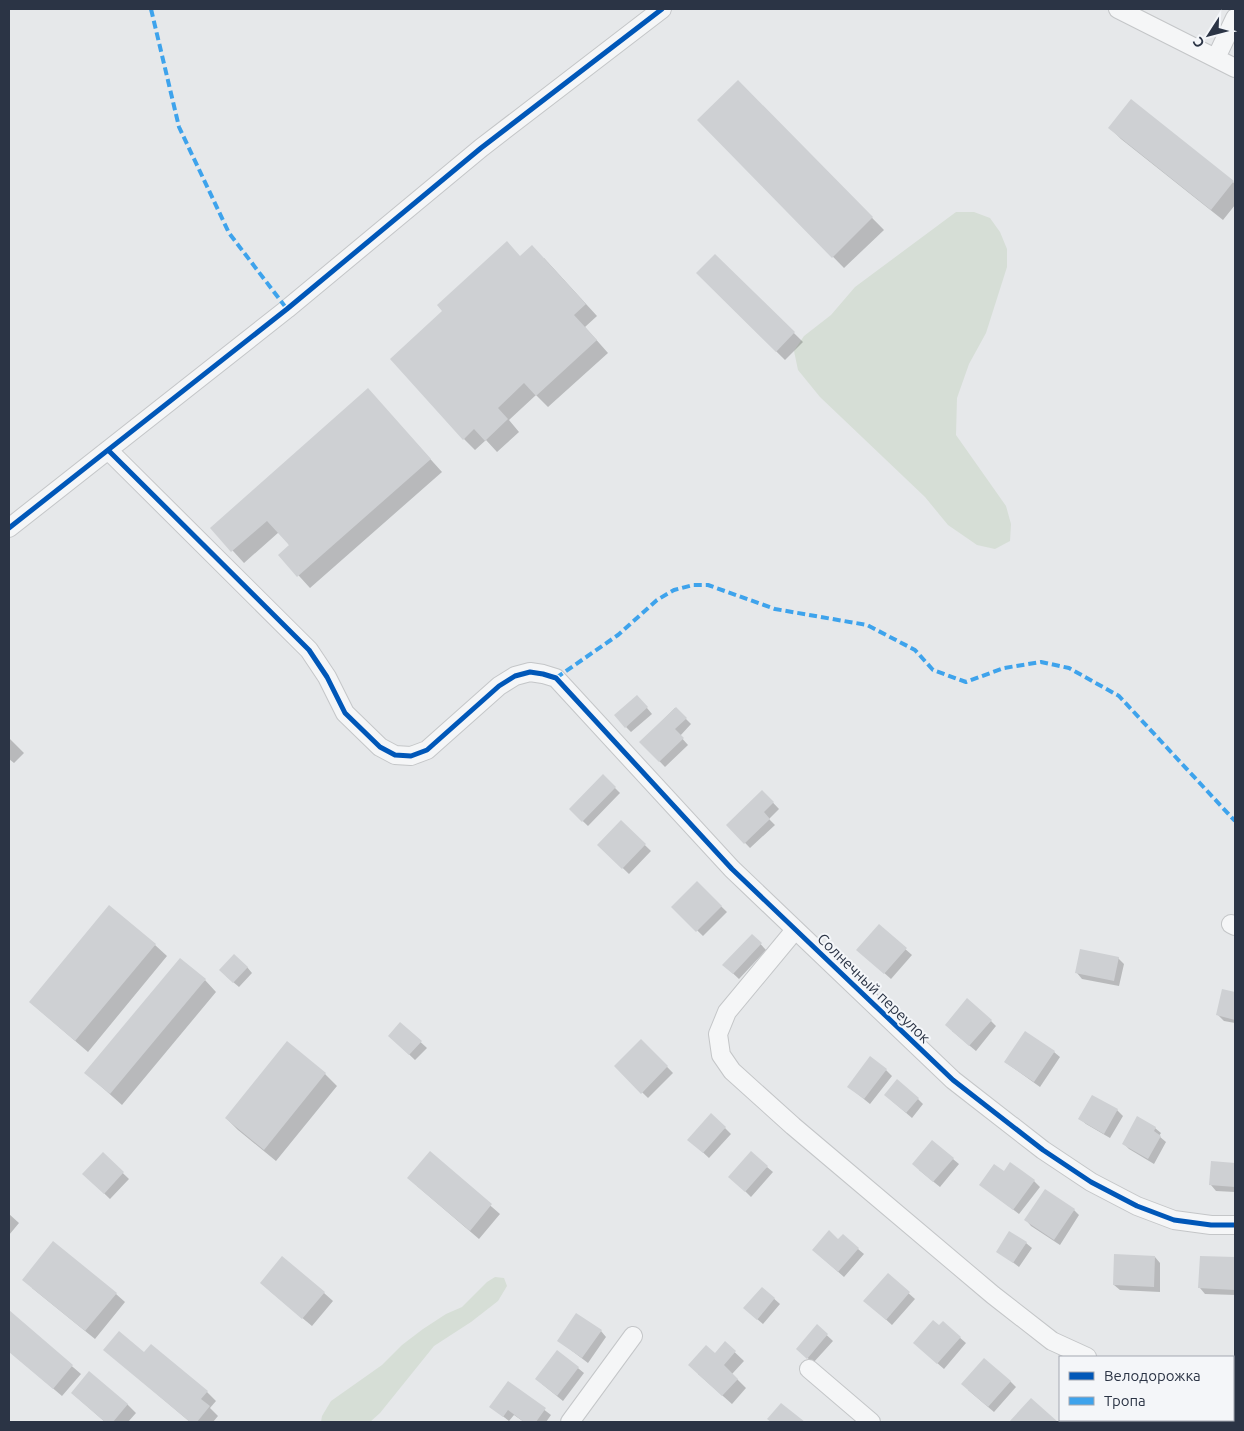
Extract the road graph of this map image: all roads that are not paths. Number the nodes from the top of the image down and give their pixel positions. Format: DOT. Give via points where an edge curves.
graph roads {
  1 [pos="662,9"];
  2 [pos="1118,9"];
  3 [pos="1235,18"];
  4 [pos="1216,58"];
  5 [pos="1235,68"];
  6 [pos="109,450"];
  7 [pos="9,528"];
  8 [pos="795,930"];
  9 [pos="1235,1225"];
  10 [pos="633,1336"];
  11 [pos="1085,1356"];
  12 [pos="809,1369"];
  13 [pos="570,1422"];
  14 [pos="871,1422"];
  1 -- 6 [label="street" via="481,148"];
  2 -- 4 [label="street"];
  3 -- 4 [label="street"];
  4 -- 5 [label="street"];
  6 -- 7 [label="street"];
  6 -- 8 [label="street, Солнечный переулок" via="309,650 328,677 345,713 380,747 395,755 411,756 427,750 499,686 515,676 530,672 556,678 732,869"];
  8 -- 9 [label="street, Солнечный переулок" via="953,1080 1043,1150 1091,1182 1137,1206 1174,1220"];
  8 -- 11 [label="street" via="727,1012 718,1034 721,1055 732,1071 793,1126 993,1295 1052,1341"];
  10 -- 13 [label="street"];
  12 -- 14 [label="street"];
}
